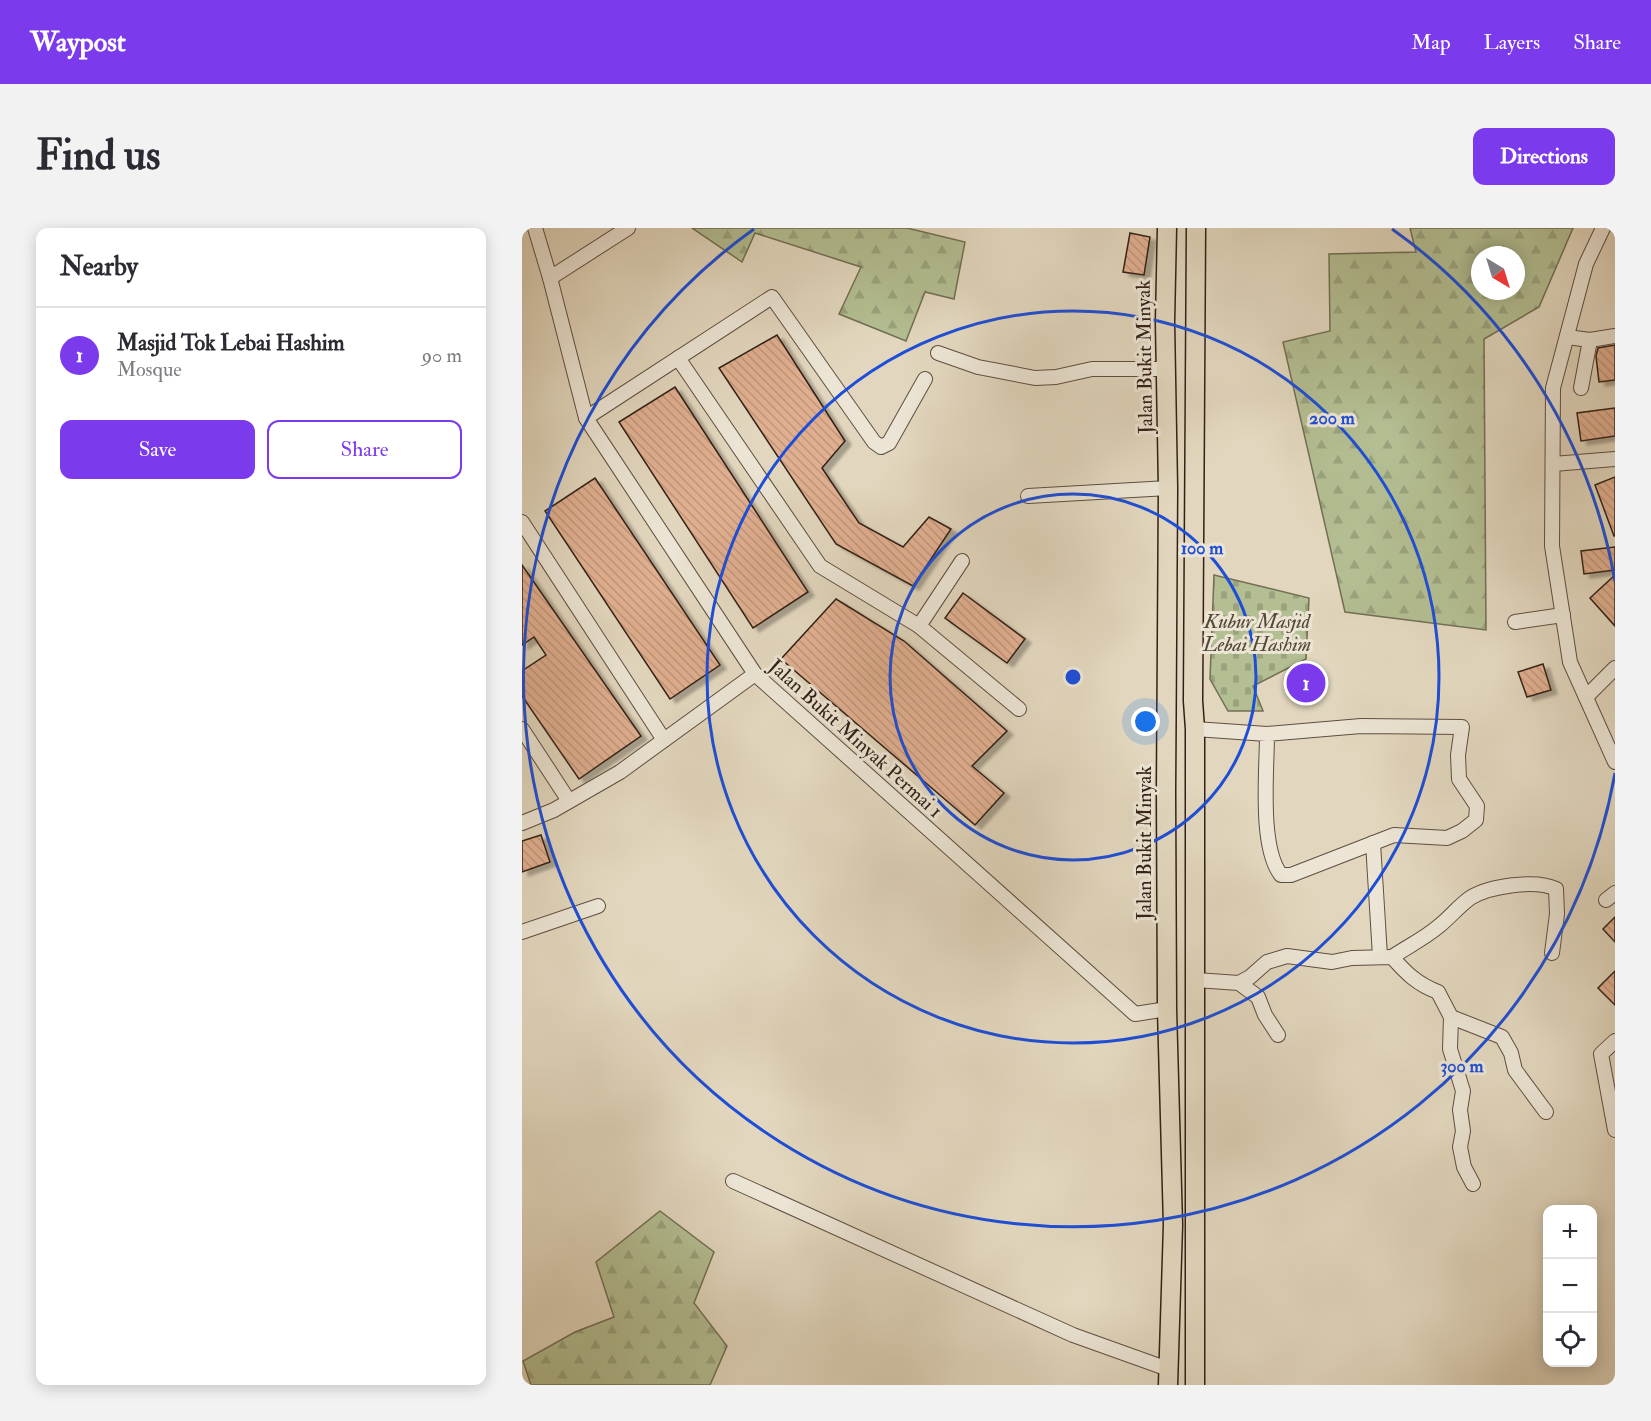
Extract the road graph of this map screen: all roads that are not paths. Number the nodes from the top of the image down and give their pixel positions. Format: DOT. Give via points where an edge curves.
graph roads {
  1 [pos="535,228"];
  2 [pos="628,228"];
  3 [pos="1167,228"];
  4 [pos="1196,228"];
  5 [pos="1603,228"];
  6 [pos="550,278"];
  7 [pos="1615,336"];
  8 [pos="1567,337"];
  9 [pos="1590,340"];
  10 [pos="938,353"];
  11 [pos="678,358"];
  12 [pos="1166,369"];
  13 [pos="925,379"];
  14 [pos="1581,388"];
  15 [pos="586,418"];
  16 [pos="1194,451"];
  17 [pos="1168,455"];
  18 [pos="1615,459"];
  19 [pos="1553,464"];
  20 [pos="1194,487"];
  21 [pos="1168,488"];
  22 [pos="1028,496"];
  23 [pos="522,522"];
  24 [pos="962,561"];
  25 [pos="1563,615"];
  26 [pos="1515,622"];
  27 [pos="919,626"];
  28 [pos="1615,668"];
  29 [pos="755,674"];
  30 [pos="1586,697"];
  31 [pos="1019,709"];
  32 [pos="522,729"];
  33 [pos="1195,729"];
  34 [pos="1267,734"];
  35 [pos="664,740"];
  36 [pos="1615,762"];
  37 [pos="568,801"];
  38 [pos="522,823"];
  39 [pos="1373,843"];
  40 [pos="598,906"];
  41 [pos="522,932"];
  42 [pos="1552,953"];
  43 [pos="1386,956"];
  44 [pos="1196,980"];
  45 [pos="1239,983"];
  46 [pos="1167,1009"];
  47 [pos="1452,1017"];
  48 [pos="1278,1035"];
  49 [pos="1615,1041"];
  50 [pos="1546,1112"];
  51 [pos="1615,1130"];
  52 [pos="732,1181"];
  53 [pos="1473,1184"];
  54 [pos="1168,1377"];
  55 [pos="1195,1385"];
  1 -- 6 [label="street, Jalan Bukit Minyak Permai 1"];
  2 -- 6 [label="street"];
  3 -- 12 [label="main road, Jalan Bukit Minyak"];
  4 -- 16 [label="main road"];
  5 -- 8 [label="street" via="1586,264"];
  6 -- 15 [label="street, Jalan Bukit Minyak Permai 1"];
  7 -- 9 [label="street"];
  8 -- 9 [label="street"];
  8 -- 19 [label="street" via="1553,388"];
  9 -- 14 [label="street"];
  10 -- 12 [label="street" via="978,367 1035,378 1092,369"];
  11 -- 13 [label="street" via="772,297 881,447 889,443"];
  11 -- 15 [label="street"];
  11 -- 27 [label="street" via="820,567"];
  12 -- 17 [label="main road, Jalan Bukit Minyak"];
  15 -- 29 [label="street, Jalan Bukit Minyak Permai 1"];
  16 -- 17 [label="main road" via="1182,460 1173,460"];
  16 -- 20 [label="main road"];
  17 -- 21 [label="main road, Jalan Bukit Minyak"];
  18 -- 19 [label="street"];
  19 -- 25 [label="street" via="1552,546"];
  20 -- 21 [label="main road" via="1187,480 1176,481"];
  20 -- 33 [label="main road"];
  21 -- 22 [label="street"];
  21 -- 46 [label="main road, Jalan Bukit Minyak"];
  23 -- 35 [label="street"];
  24 -- 27 [label="street"];
  25 -- 26 [label="street"];
  25 -- 30 [label="street" via="1570,662"];
  27 -- 31 [label="street"];
  28 -- 30 [label="street"];
  29 -- 35 [label="street"];
  29 -- 46 [label="street, Jalan Bukit Minyak Permai 1" via="1135,1014"];
  30 -- 36 [label="street"];
  32 -- 37 [label="street"];
  33 -- 34 [label="street"];
  33 -- 44 [label="main road"];
  34 -- 39 [label="street" via="1266,812 1274,865 1281,875 1291,875"];
  34 -- 39 [label="street" via="1360,726 1462,727 1459,779 1477,806 1476,820 1447,838 1394,835"];
  35 -- 37 [label="street" via="620,772"];
  37 -- 38 [label="street"];
  39 -- 43 [label="street"];
  40 -- 41 [label="street"];
  42 -- 43 [label="street" via="1556,889 1523,884 1471,898 1437,928"];
  43 -- 45 [label="street" via="1332,962 1287,956 1267,962"];
  43 -- 47 [label="street" via="1421,985 1438,992"];
  44 -- 45 [label="street"];
  44 -- 55 [label="main road"];
  45 -- 48 [label="street" via="1258,997"];
  46 -- 54 [label="main road, Jalan Bukit Minyak" via="1173,1225"];
  47 -- 50 [label="street" via="1502,1037 1515,1070"];
  47 -- 53 [label="street" via="1450,1049 1463,1091 1460,1147"];
  49 -- 51 [label="street" via="1601,1054"];
  52 -- 54 [label="street"];
}
